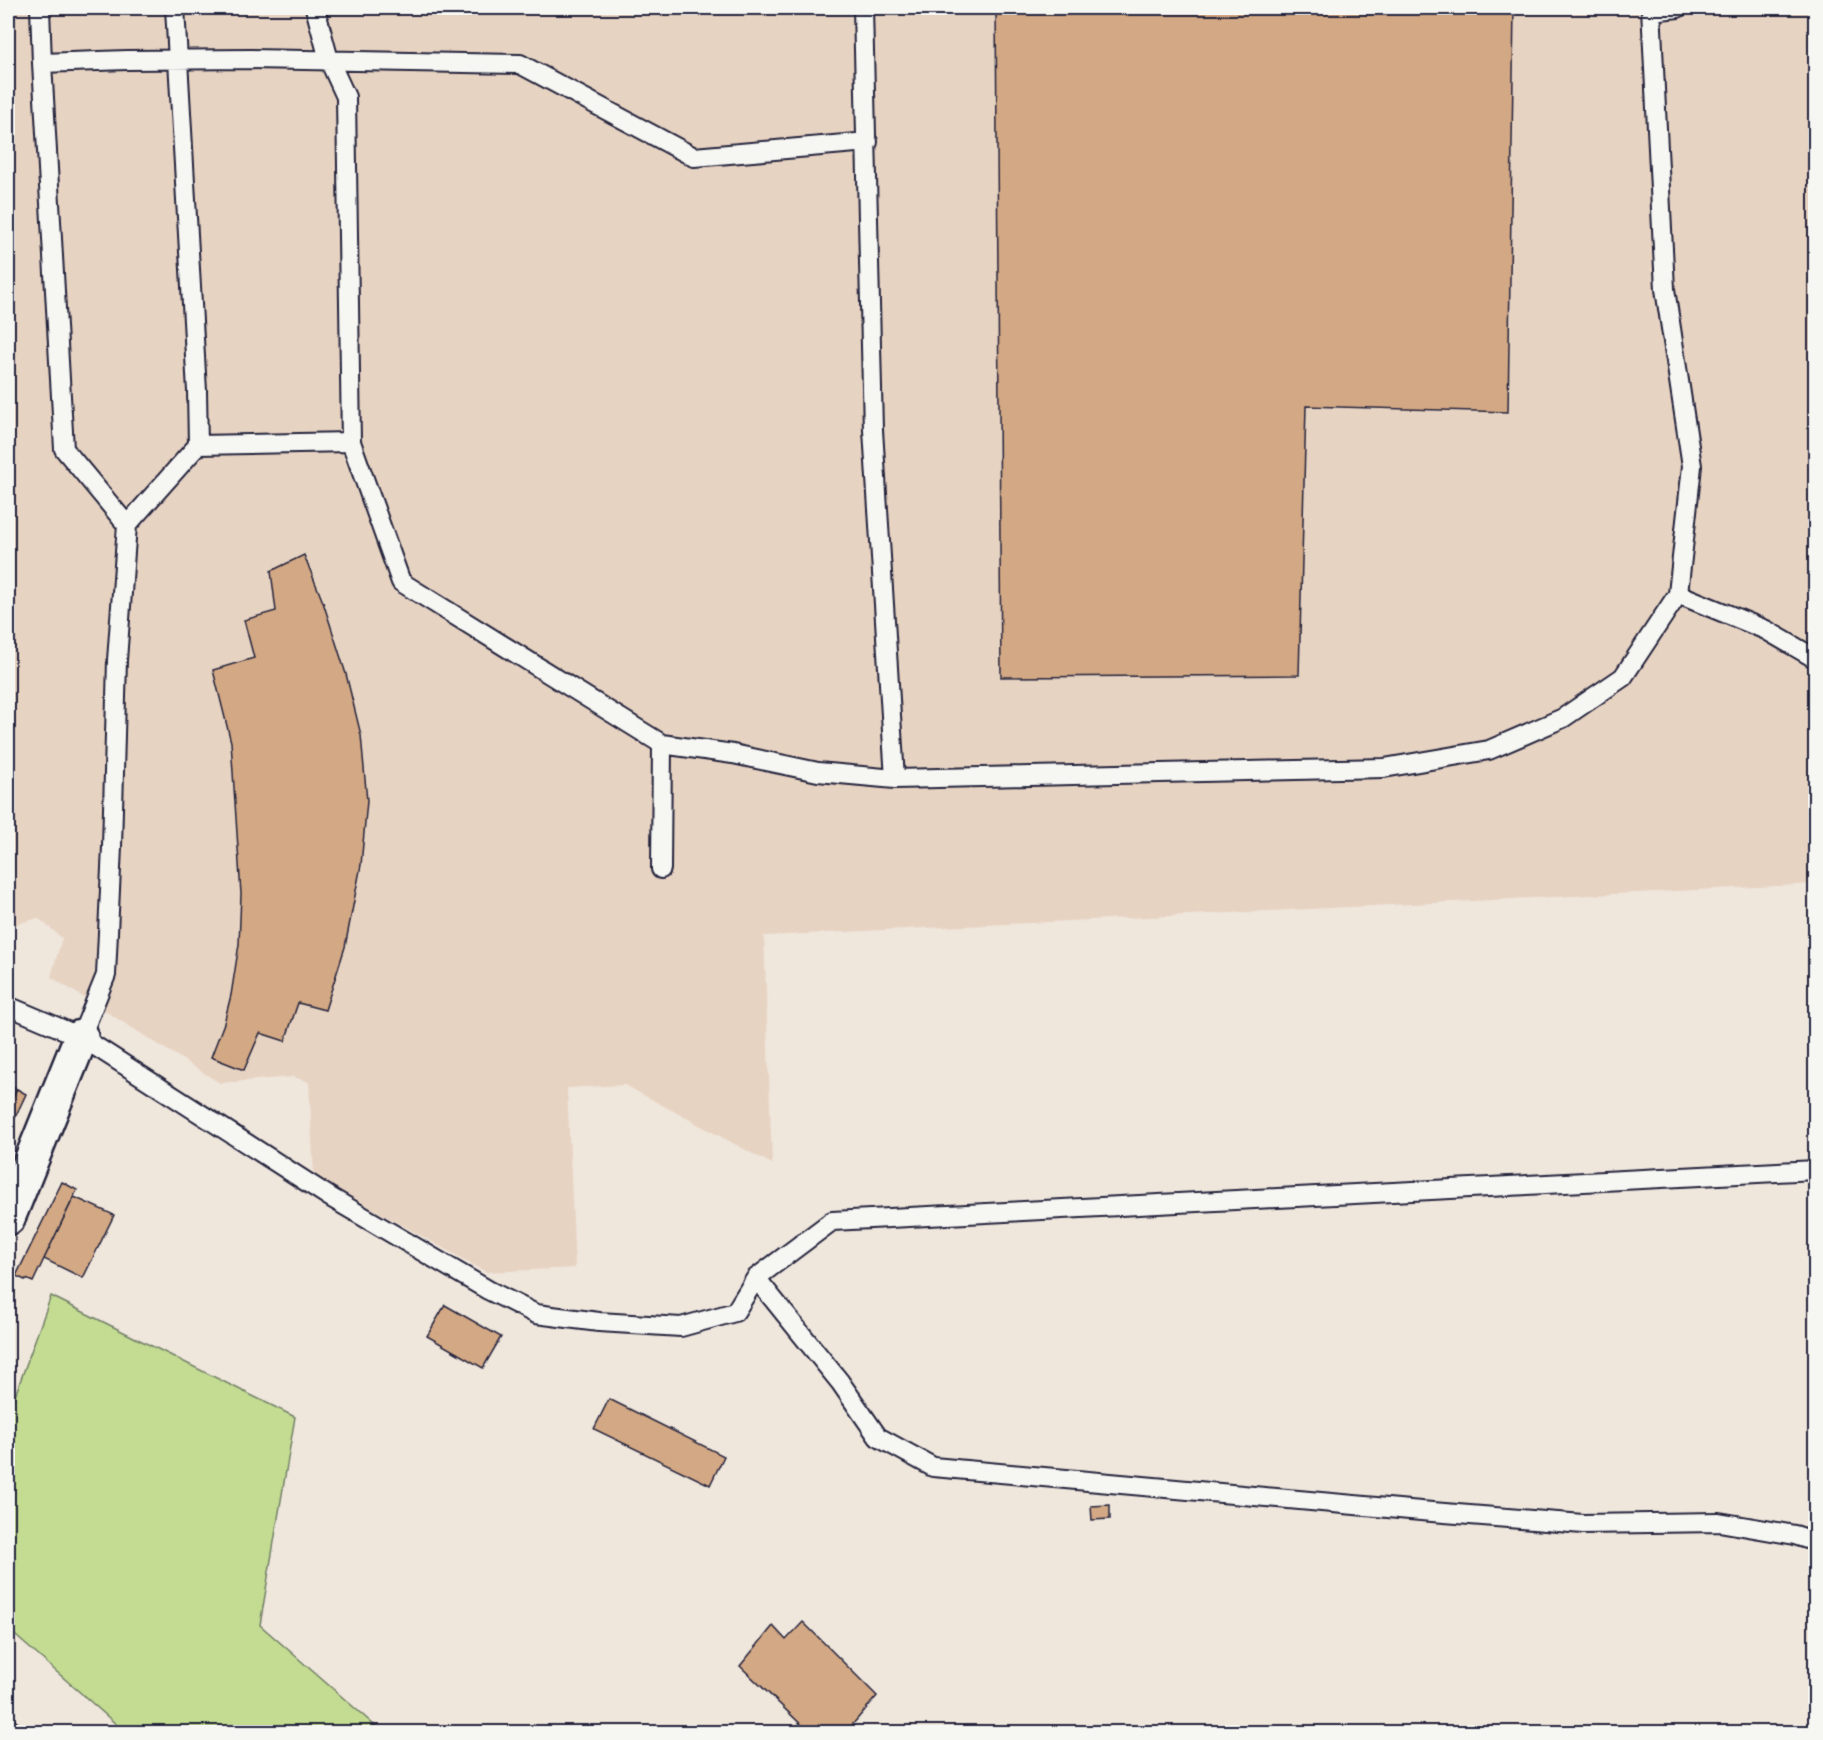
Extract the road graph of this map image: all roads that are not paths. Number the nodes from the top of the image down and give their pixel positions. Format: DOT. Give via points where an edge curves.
graph roads {
  1 [pos="40,8"];
  2 [pos="175,8"];
  3 [pos="315,8"];
  4 [pos="863,8"];
  5 [pos="1678,8"];
  6 [pos="1651,9"];
  7 [pos="178,60"];
  8 [pos="329,60"];
  9 [pos="42,63"];
  10 [pos="868,142"];
  11 [pos="351,442"];
  12 [pos="198,445"];
  13 [pos="127,525"];
  14 [pos="1678,594"];
  15 [pos="1815,659"];
  16 [pos="662,744"];
  17 [pos="895,779"];
  18 [pos="662,869"];
  19 [pos="8,1006"];
  20 [pos="81,1037"];
  21 [pos="1815,1170"];
  22 [pos="8,1218"];
  23 [pos="756,1278"];
  24 [pos="1815,1528"];
  25 [pos="1795,1535"];
  26 [pos="1815,1542"];
  1 -- 9 [label="lane"];
  2 -- 7 [label="lane"];
  3 -- 8 [label="lane"];
  4 -- 10 [label="lane"];
  5 -- 6 [label="lane"];
  6 -- 14 [label="lane" via="1665,289 1692,466"];
  7 -- 8 [label="lane"];
  7 -- 9 [label="lane"];
  7 -- 12 [label="lane"];
  8 -- 10 [label="lane" via="520,64 694,157"];
  8 -- 11 [label="lane" via="346,97"];
  9 -- 13 [label="lane" via="64,449"];
  10 -- 17 [label="lane" via="873,430"];
  11 -- 12 [label="lane"];
  11 -- 16 [label="lane" via="401,582"];
  12 -- 13 [label="lane"];
  13 -- 20 [label="lane" via="117,660 106,975"];
  14 -- 15 [label="lane" via="1766,630"];
  14 -- 17 [label="lane" via="1623,677 1563,718 1489,750 1384,768"];
  16 -- 17 [label="lane" via="818,772"];
  16 -- 18 [label="lane"];
  19 -- 20 [label="lane"];
  20 -- 22 [label="street"];
  20 -- 23 [label="lane" via="330,1197 536,1314 681,1327 735,1312"];
  21 -- 23 [label="lane" via="832,1221"];
  23 -- 25 [label="lane" via="840,1382 878,1437 933,1467 1583,1524 1719,1522"];
  24 -- 25 [label="lane"];
  25 -- 26 [label="lane"];
}
